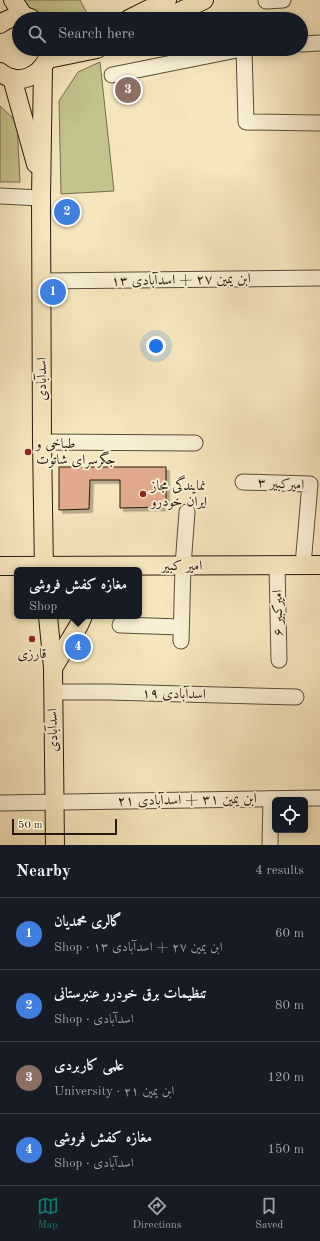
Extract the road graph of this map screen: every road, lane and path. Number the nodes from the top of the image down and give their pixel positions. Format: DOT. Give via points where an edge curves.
graph roads {
  1 [pos="13,0"];
  2 [pos="166,0"];
  3 [pos="204,0"];
  4 [pos="266,0"];
  5 [pos="283,0"];
  6 [pos="24,12"];
  7 [pos="143,12"];
  8 [pos="179,12"];
  9 [pos="12,19"];
  10 [pos="0,24"];
  11 [pos="320,42"];
  12 [pos="308,43"];
  13 [pos="58,56"];
  14 [pos="209,56"];
  15 [pos="243,56"];
  16 [pos="47,58"];
  17 [pos="6,75"];
  18 [pos="112,76"];
  19 [pos="320,123"];
  20 [pos="41,193"];
  21 [pos="0,196"];
  22 [pos="320,278"];
  23 [pos="41,281"];
  24 [pos="42,442"];
  25 [pos="195,443"];
  26 [pos="242,482"];
  27 [pos="187,512"];
  28 [pos="312,565"];
  29 [pos="0,566"];
  30 [pos="183,566"];
  31 [pos="278,566"];
  32 [pos="22,567"];
  33 [pos="44,567"];
  34 [pos="142,567"];
  35 [pos="48,619"];
  36 [pos="82,619"];
  37 [pos="120,625"];
  38 [pos="279,660"];
  39 [pos="53,668"];
  40 [pos="53,692"];
  41 [pos="296,697"];
  42 [pos="320,798"];
  43 [pos="270,799"];
  44 [pos="0,803"];
  45 [pos="54,803"];
  46 [pos="55,845"];
  47 [pos="270,845"];
  1 -- 6 [label="main road"];
  2 -- 7 [label="main road"];
  3 -- 8 [label="main road"];
  4 -- 5 [label="street"];
  9 -- 10 [label="main road"];
  11 -- 12 [label="street"];
  13 -- 16 [label="main road"];
  14 -- 18 [label="street"];
  15 -- 19 [label="street" via="246,122"];
  16 -- 17 [label="main road" via="37,73 29,77 21,79"];
  16 -- 20 [label="main road, اسدآبادی"];
  17 -- 20 [label="main road, اسدآبادی" via="22,112"];
  20 -- 21 [label="street"];
  20 -- 23 [label="main road, اسدآبادی"];
  22 -- 23 [label="street, ابن یمین ۲۷ + اسدآبادی ۱۳"];
  23 -- 24 [label="main road, اسدآبادی"];
  24 -- 25 [label="street"];
  24 -- 33 [label="main road, اسدآبادی"];
  26 -- 28 [label="street, امیرکبیر ۳" via="310,484"];
  27 -- 30 [label="street"];
  28 -- 31 [label="main road, امیر کبیر"];
  29 -- 32 [label="main road, امیر کبیر"];
  30 -- 31 [label="main road, امیر کبیر"];
  30 -- 34 [label="main road, امیر کبیر"];
  30 -- 37 [label="street" via="181,634"];
  31 -- 38 [label="street, امیرکبیر ۶"];
  35 -- 39 [label="main road, اسدآبادی"];
  36 -- 39 [label="main road"];
  39 -- 40 [label="main road, اسدآبادی"];
  40 -- 41 [label="street, اسدآبادی ۱۹"];
  40 -- 45 [label="main road, اسدآبادی"];
  42 -- 43 [label="street, ابن یمین ۳۱ + اسدآبادی ۲۱"];
  43 -- 45 [label="street, ابن یمین ۳۱ + اسدآبادی ۲۱"];
  43 -- 47 [label="street"];
  44 -- 45 [label="street, ابن یمین ۳۱ + اسدآبادی ۲۱"];
  45 -- 46 [label="main road, اسدآبادی"];
}
